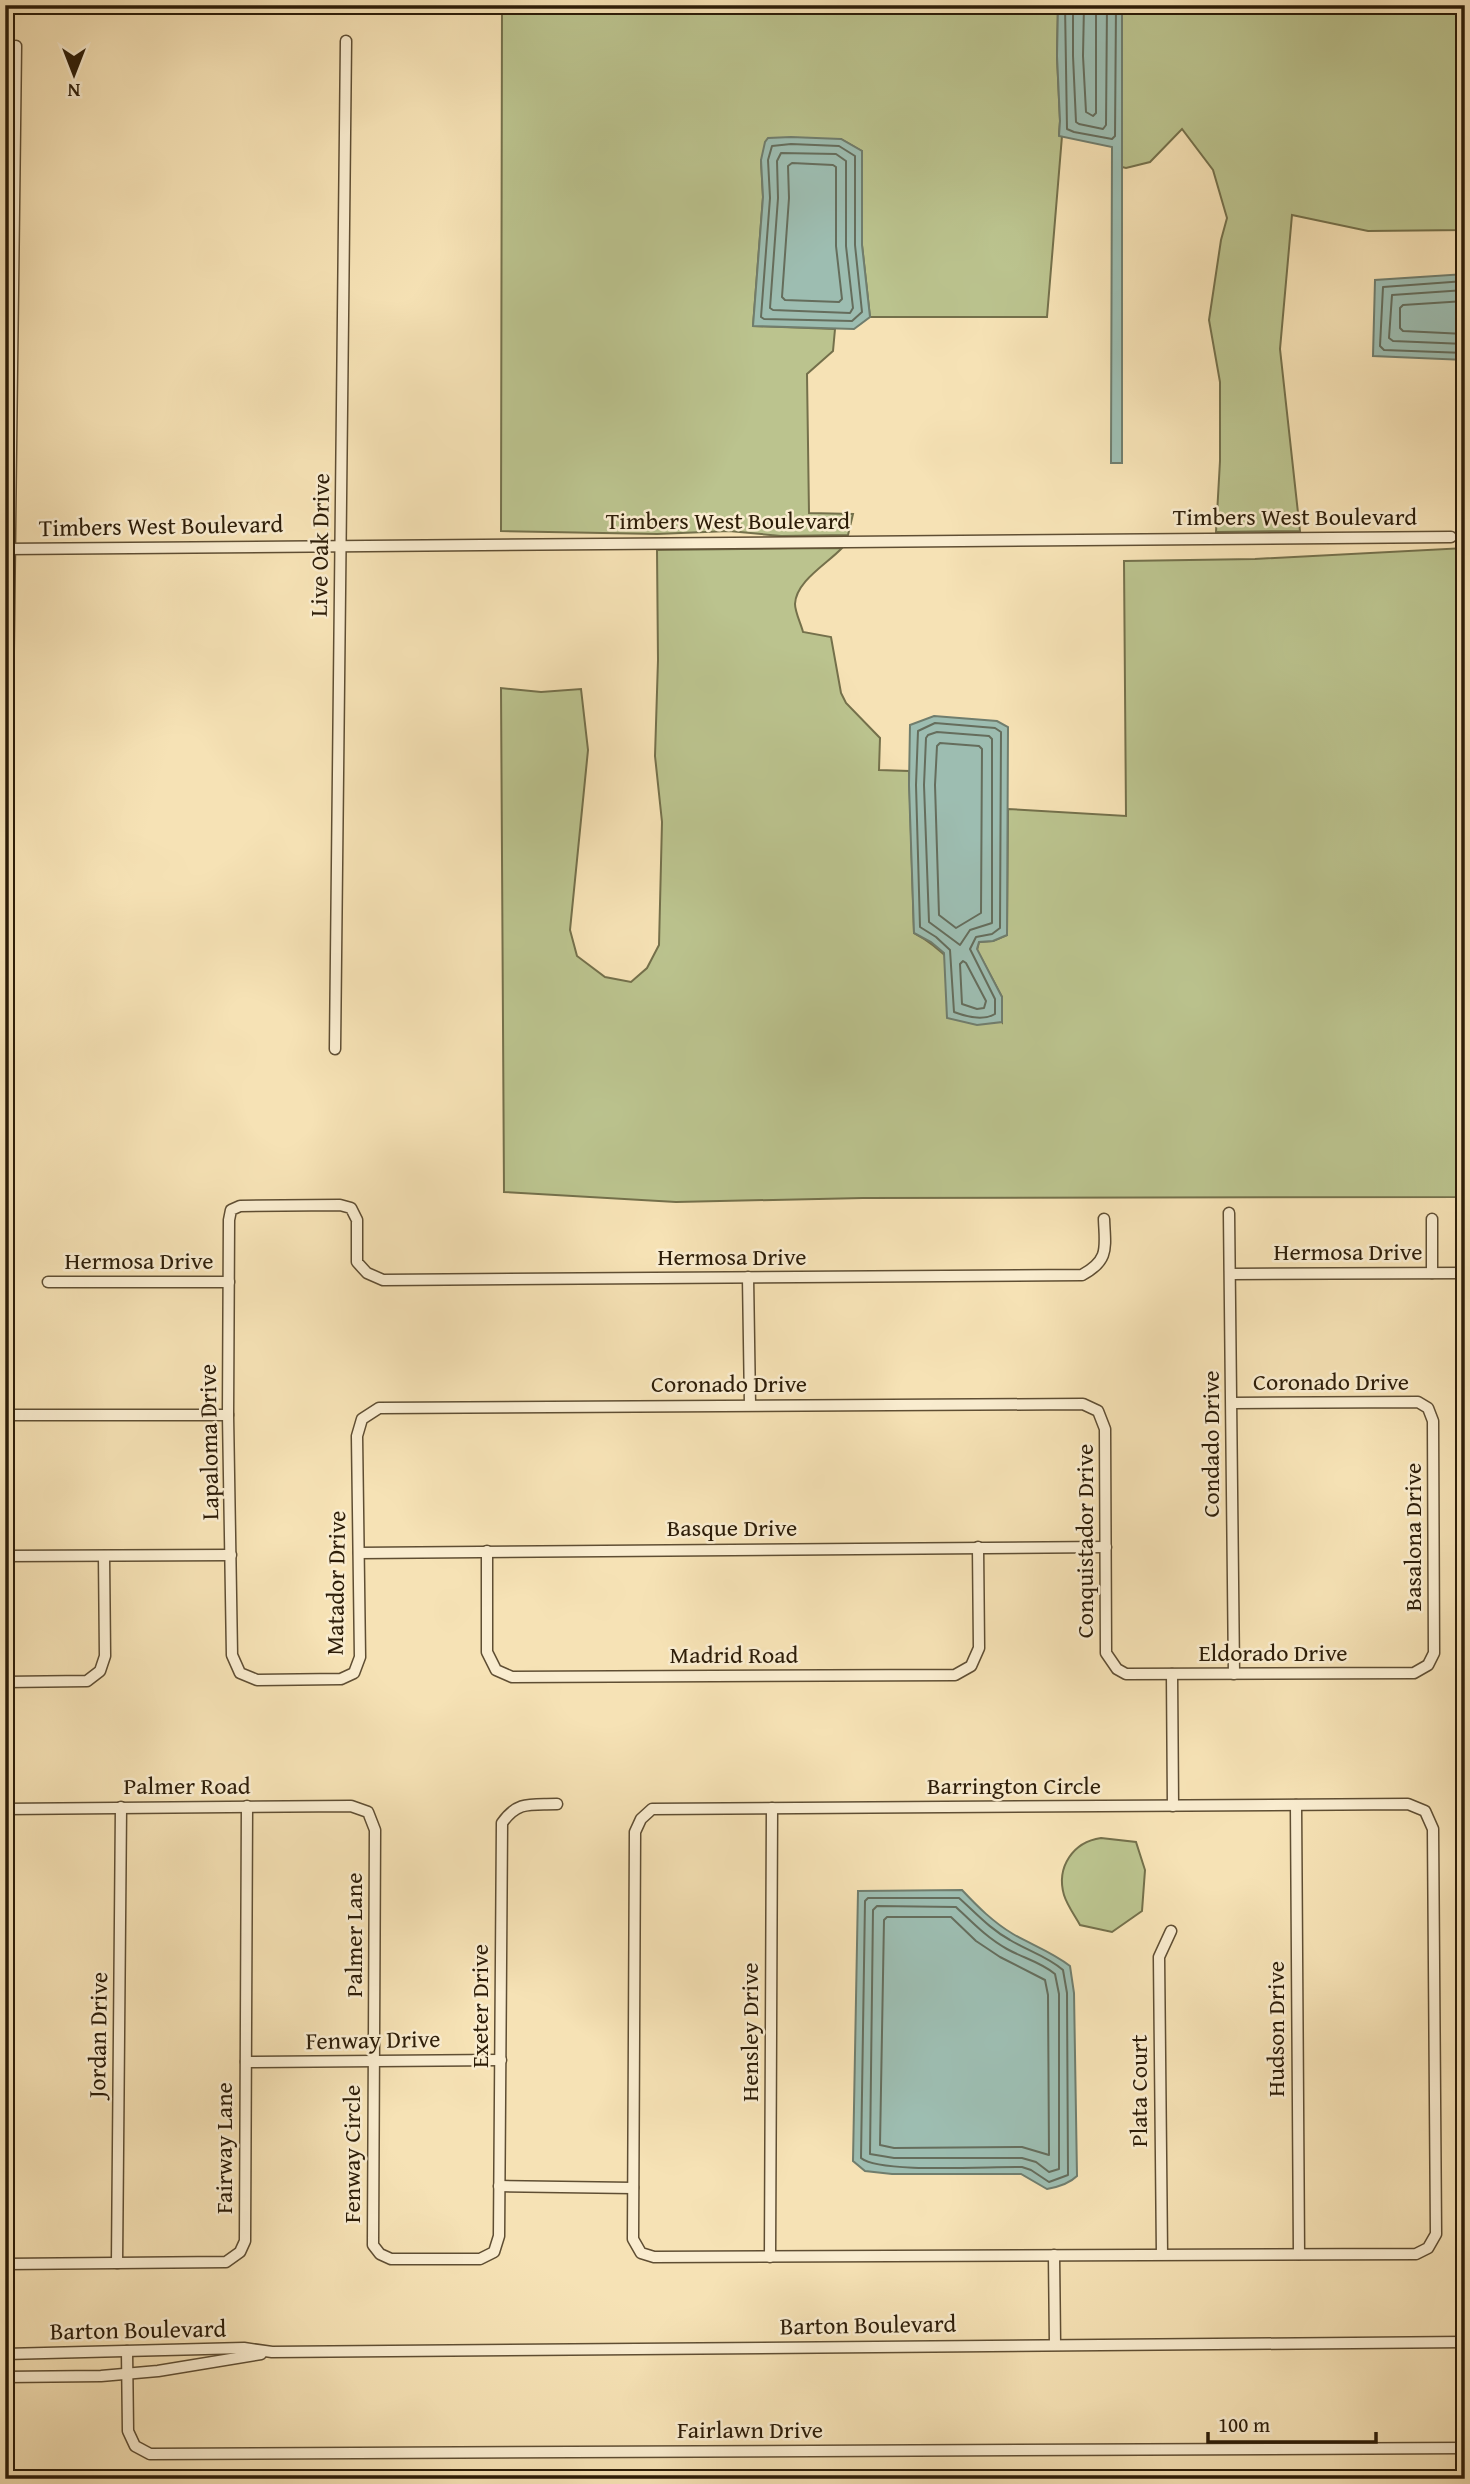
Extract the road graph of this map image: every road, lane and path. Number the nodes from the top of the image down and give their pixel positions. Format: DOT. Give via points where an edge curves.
graph roads {
  1 [pos="346,41"];
  2 [pos="16,46"];
  3 [pos="1451,537"];
  4 [pos="341,545"];
  5 [pos="8,549"];
  6 [pos="5,934"];
  7 [pos="335,1049"];
  8 [pos="1229,1213"];
  9 [pos="1104,1219"];
  10 [pos="1432,1219"];
  11 [pos="367,1273"];
  12 [pos="1432,1273"];
  13 [pos="1465,1273"];
  14 [pos="1231,1274"];
  15 [pos="748,1278"];
  16 [pos="48,1282"];
  17 [pos="229,1282"];
  18 [pos="1231,1404"];
  19 [pos="750,1405"];
  20 [pos="1428,1408"];
  21 [pos="1098,1411"];
  22 [pos="5,1415"];
  23 [pos="228,1415"];
  24 [pos="362,1419"];
  25 [pos="978,1547"];
  26 [pos="1106,1547"];
  27 [pos="487,1551"];
  28 [pos="359,1553"];
  29 [pos="231,1555"];
  30 [pos="5,1556"];
  31 [pos="104,1556"];
  32 [pos="1428,1665"];
  33 [pos="1117,1669"];
  34 [pos="240,1673"];
  35 [pos="1172,1674"];
  36 [pos="1234,1674"];
  37 [pos="5,1682"];
  38 [pos="557,1804"];
  39 [pos="1296,1805"];
  40 [pos="247,1806"];
  41 [pos="1173,1806"];
  42 [pos="121,1807"];
  43 [pos="772,1808"];
  44 [pos="5,1809"];
  45 [pos="368,1812"];
  46 [pos="1171,1931"];
  47 [pos="501,2060"];
  48 [pos="374,2061"];
  49 [pos="246,2062"];
  50 [pos="499,2186"];
  51 [pos="633,2188"];
  52 [pos="494,2252"];
  53 [pos="1161,2254"];
  54 [pos="1298,2254"];
  55 [pos="1054,2255"];
  56 [pos="770,2257"];
  57 [pos="117,2263"];
  58 [pos="5,2264"];
  59 [pos="1465,2342"];
  60 [pos="1055,2344"];
  61 [pos="127,2351"];
  62 [pos="272,2352"];
  63 [pos="5,2354"];
  64 [pos="127,2374"];
  65 [pos="5,2377"];
  66 [pos="1465,2448"];
  1 -- 4 [label="street, Live Oak Drive"];
  2 -- 5 [label="street"];
  3 -- 4 [label="street, Timbers West Boulevard"];
  4 -- 5 [label="street, Timbers West Boulevard"];
  4 -- 7 [label="street, Live Oak Drive"];
  5 -- 6 [label="street"];
  8 -- 14 [label="street, Condado Drive"];
  9 -- 15 [label="street, Hermosa Drive" via="1105,1254 1097,1267 1082,1275"];
  10 -- 12 [label="street"];
  11 -- 15 [label="street, Hermosa Drive" via="383,1280"];
  11 -- 17 [label="street, Lapaloma Drive" via="357,1262 358,1220 351,1208 240,1206 231,1210"];
  12 -- 13 [label="street, Hermosa Drive"];
  12 -- 14 [label="street, Hermosa Drive"];
  14 -- 18 [label="street, Condado Drive"];
  15 -- 19 [label="street"];
  16 -- 17 [label="street, Hermosa Drive"];
  17 -- 23 [label="street, Lapaloma Drive"];
  18 -- 20 [label="street, Coronado Drive" via="1418,1402"];
  18 -- 36 [label="street, Condado Drive"];
  19 -- 21 [label="street, Coronado Drive" via="1083,1404"];
  19 -- 24 [label="street, Coronado Drive" via="379,1409"];
  20 -- 32 [label="street, Basalona Drive" via="1433,1421 1434,1653"];
  21 -- 26 [label="street, Conquistador Drive" via="1105,1429"];
  22 -- 23 [label="street"];
  23 -- 29 [label="street, Lapaloma Drive"];
  24 -- 28 [label="street, Matador Drive" via="357,1436"];
  25 -- 26 [label="street, Basque Drive"];
  25 -- 27 [label="street, Basque Drive"];
  25 -- 27 [label="street, Madrid Road" via="979,1648 971,1666 955,1675 512,1677 496,1670 487,1652"];
  26 -- 33 [label="street, Conquistador Drive" via="1106,1653"];
  27 -- 28 [label="street, Basque Drive"];
  28 -- 34 [label="street, Matador Drive" via="360,1657 354,1673 341,1679 257,1680"];
  29 -- 31 [label="street"];
  29 -- 34 [label="street, Lapaloma Drive" via="232,1655"];
  30 -- 31 [label="street"];
  31 -- 37 [label="street" via="105,1656 100,1671 87,1681"];
  32 -- 36 [label="street, Eldorado Drive" via="1414,1673"];
  33 -- 35 [label="street, Eldorado Drive" via="1126,1674"];
  35 -- 36 [label="street, Eldorado Drive"];
  35 -- 41 [label="street"];
  38 -- 47 [label="street, Exeter Drive" via="521,1805 502,1823"];
  39 -- 41 [label="street, Barrington Circle"];
  39 -- 54 [label="street, Hudson Drive"];
  39 -- 54 [label="street, Barrington Circle" via="1408,1804 1425,1811 1433,1829 1436,2234 1428,2248 1416,2254"];
  40 -- 42 [label="street, Palmer Road"];
  40 -- 45 [label="street, Palmer Road" via="351,1806"];
  40 -- 49 [label="street, Fairway Lane"];
  41 -- 43 [label="street, Barrington Circle"];
  42 -- 44 [label="street, Palmer Road"];
  42 -- 57 [label="street, Jordan Drive"];
  43 -- 51 [label="street, Barrington Circle" via="652,1809 635,1832"];
  43 -- 56 [label="street, Hensley Drive"];
  45 -- 48 [label="street, Palmer Lane" via="376,1830"];
  46 -- 53 [label="street, Plata Court" via="1159,1957"];
  47 -- 48 [label="street, Fenway Drive"];
  47 -- 50 [label="street, Exeter Drive"];
  48 -- 49 [label="street, Fenway Drive"];
  48 -- 52 [label="street, Fenway Circle" via="373,2245 391,2259 480,2259"];
  49 -- 57 [label="street, Fairway Lane" via="245,2241 240,2252 226,2262"];
  50 -- 51 [label="street"];
  50 -- 52 [label="street, Exeter Drive" via="499,2236"];
  51 -- 56 [label="street, Barrington Circle" via="633,2239 641,2253 654,2257"];
  53 -- 54 [label="street, Barrington Circle"];
  53 -- 55 [label="street, Barrington Circle"];
  55 -- 56 [label="street, Barrington Circle"];
  55 -- 60 [label="street"];
  57 -- 58 [label="street, Fairway Lane"];
  59 -- 60 [label="street, Barton Boulevard"];
  60 -- 62 [label="street, Barton Boulevard"];
  61 -- 62 [label="street, Barton Boulevard" via="244,2348"];
  61 -- 63 [label="street, Barton Boulevard"];
  61 -- 64 [label="street, Fairlawn Drive"];
  62 -- 64 [label="street, Barton Boulevard"];
  64 -- 65 [label="street, Barton Boulevard"];
  64 -- 66 [label="street, Fairlawn Drive" via="128,2431 135,2446 150,2454"];
}
